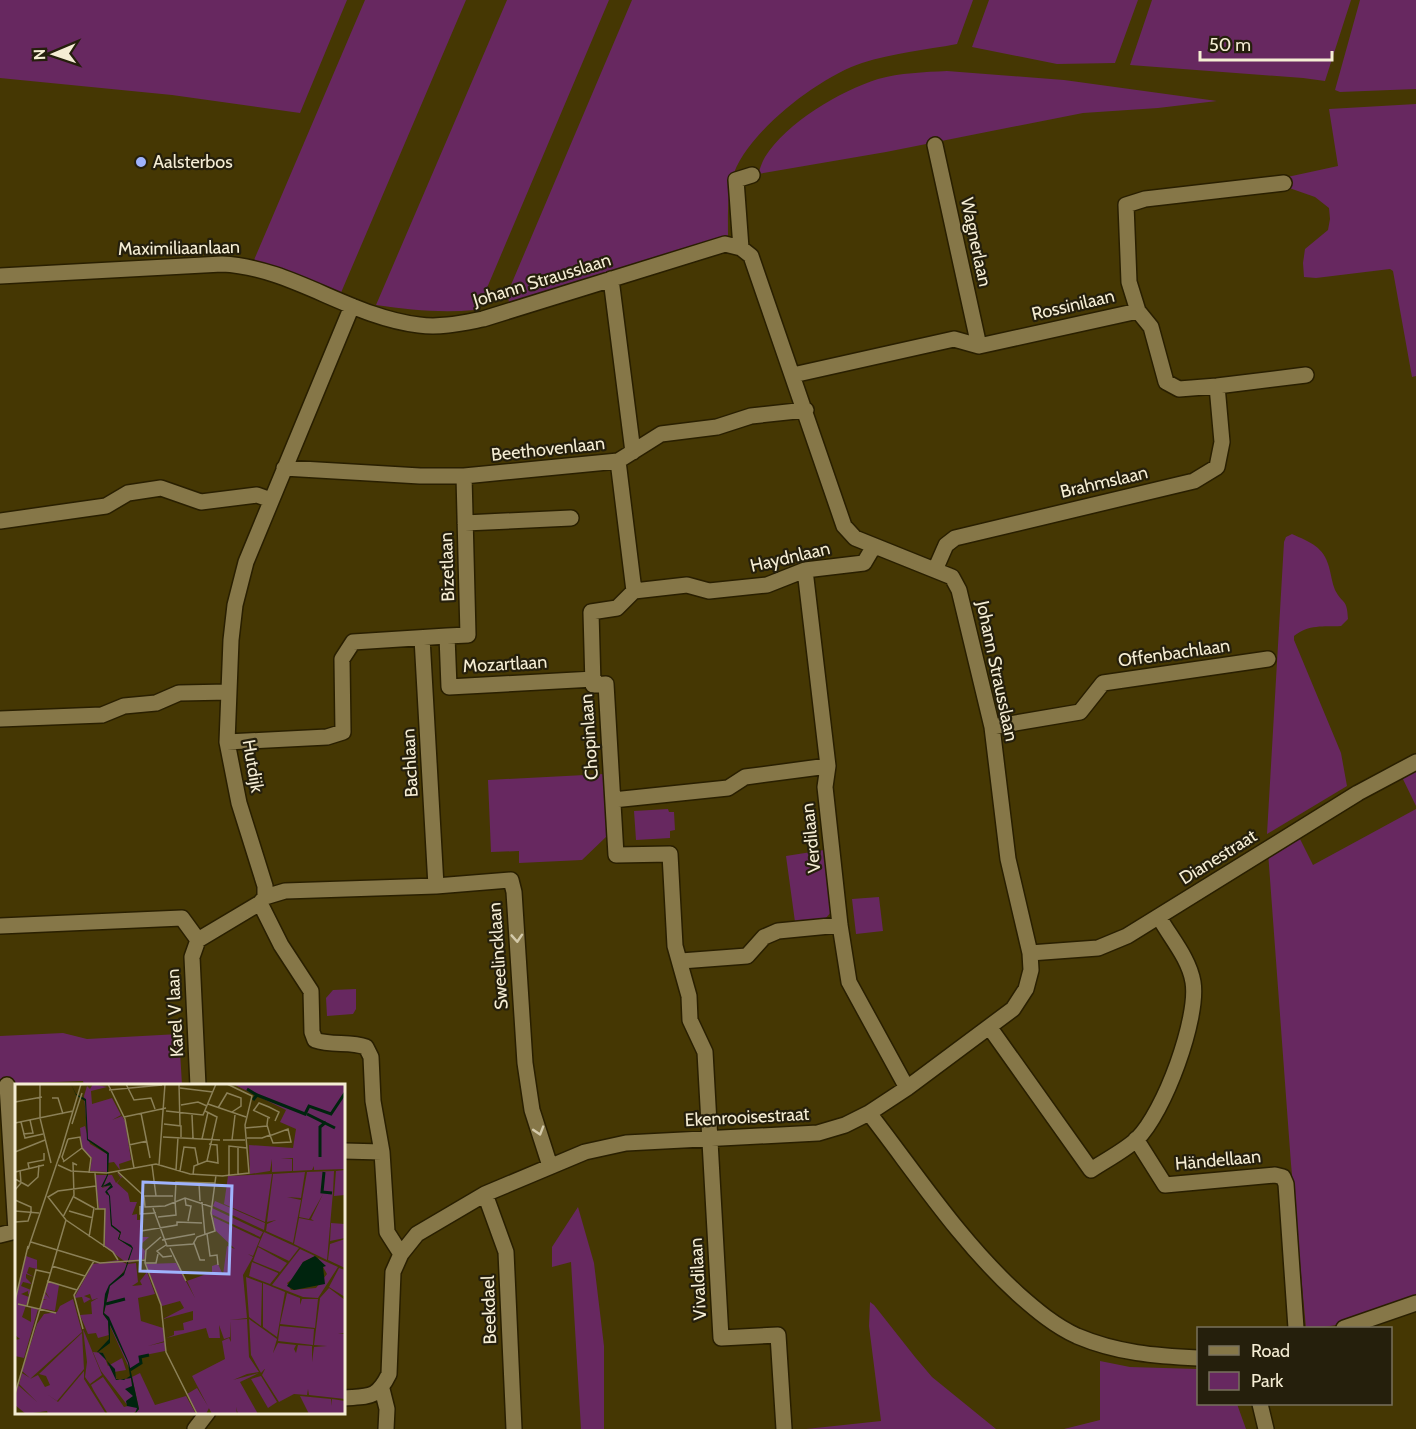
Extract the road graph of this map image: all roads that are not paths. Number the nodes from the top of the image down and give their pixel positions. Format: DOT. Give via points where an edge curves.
graph roads {
  1 [pos="935,145"];
  2 [pos="752,175"];
  3 [pos="1284,183"];
  4 [pos="741,248"];
  5 [pos="0,276"];
  6 [pos="611,279"];
  7 [pos="352,306"];
  8 [pos="1138,311"];
  9 [pos="979,346"];
  10 [pos="793,375"];
  11 [pos="1306,375"];
  12 [pos="1217,386"];
  13 [pos="806,410"];
  14 [pos="633,452"];
  15 [pos="618,461"];
  16 [pos="284,468"];
  17 [pos="464,476"];
  18 [pos="271,500"];
  19 [pos="571,518"];
  20 [pos="0,521"];
  21 [pos="465,524"];
  22 [pos="873,546"];
  23 [pos="805,570"];
  24 [pos="935,570"];
  25 [pos="634,591"];
  26 [pos="447,636"];
  27 [pos="422,638"];
  28 [pos="1268,659"];
  29 [pos="594,680"];
  30 [pos="229,692"];
  31 [pos="0,719"];
  32 [pos="992,727"];
  33 [pos="227,742"];
  34 [pos="1416,762"];
  35 [pos="828,766"];
  36 [pos="613,800"];
  37 [pos="436,886"];
  38 [pos="262,900"];
  39 [pos="1159,917"];
  40 [pos="840,925"];
  41 [pos="0,926"];
  42 [pos="198,939"];
  43 [pos="1030,954"];
  44 [pos="681,961"];
  45 [pos="990,1028"];
  46 [pos="198,1084"];
  47 [pos="7,1085"];
  48 [pos="907,1088"];
  49 [pos="869,1113"];
  50 [pos="711,1138"];
  51 [pos="1136,1139"];
  52 [pos="345,1151"];
  53 [pos="382,1152"];
  54 [pos="550,1166"];
  55 [pos="485,1194"];
  56 [pos="15,1215"];
  57 [pos="15,1231"];
  58 [pos="0,1235"];
  59 [pos="401,1254"];
  60 [pos="1416,1303"];
  61 [pos="1296,1327"];
  62 [pos="1350,1327"];
  63 [pos="1197,1358"];
  64 [pos="382,1389"];
  65 [pos="345,1398"];
  66 [pos="1260,1405"];
  67 [pos="207,1414"];
  68 [pos="195,1429"];
  69 [pos="386,1429"];
  70 [pos="514,1429"];
  71 [pos="784,1429"];
  72 [pos="1266,1429"];
  1 -- 9 [label="street, Wagnerlaan"];
  2 -- 4 [label="street" via="736,180"];
  3 -- 8 [label="street, Rossinilaan" via="1145,199 1126,205 1130,282"];
  4 -- 6 [label="street, Johann Strausslaan" via="725,244"];
  4 -- 10 [label="street, Johann Strausslaan" via="752,256"];
  5 -- 7 [label="street, Maximiliaanlaan" via="240,265 260,268"];
  6 -- 7 [label="street, Johann Strausslaan" via="450,326 419,325"];
  6 -- 14 [label="street"];
  7 -- 16 [label="street, Hutdijk"];
  8 -- 9 [label="street, Rossinilaan"];
  8 -- 12 [label="street" via="1151,327 1166,382 1179,389"];
  9 -- 10 [label="street, Rossinilaan" via="954,339"];
  10 -- 13 [label="street, Johann Strausslaan"];
  11 -- 12 [label="street"];
  12 -- 24 [label="street, Brahmslaan" via="1222,442 1217,467 1194,481 955,538 946,545"];
  13 -- 14 [label="street, Beethovenlaan" via="751,416 717,427 661,434"];
  13 -- 22 [label="street, Johann Strausslaan" via="844,526 855,538"];
  14 -- 15 [label="street, Beethovenlaan"];
  15 -- 17 [label="street, Beethovenlaan"];
  15 -- 25 [label="street"];
  16 -- 17 [label="street, Beethovenlaan"];
  16 -- 18 [label="street, Hutdijk"];
  17 -- 21 [label="street, Bizetlaan"];
  18 -- 20 [label="street" via="257,495 201,502 161,488 128,493 106,506"];
  18 -- 30 [label="street, Hutdijk" via="246,562 235,605"];
  19 -- 21 [label="street"];
  21 -- 26 [label="street, Bizetlaan" via="468,635"];
  22 -- 23 [label="street, Haydnlaan" via="864,562"];
  22 -- 24 [label="street, Johann Strausslaan"];
  23 -- 25 [label="street, Haydnlaan" via="767,585 709,591 687,585"];
  23 -- 35 [label="street, Verdilaan"];
  24 -- 32 [label="street, Johann Strausslaan" via="952,577 960,590"];
  25 -- 29 [label="street, Chopinlaan" via="617,608 591,612"];
  26 -- 27 [label="street, Mozartlaan"];
  26 -- 29 [label="street, Mozartlaan" via="448,687"];
  27 -- 33 [label="street, Mozartlaan" via="353,642 342,659 343,732 327,737"];
  27 -- 37 [label="street, Bachlaan"];
  28 -- 32 [label="street, Offenbachlaan" via="1103,683 1080,712"];
  29 -- 36 [label="street, Chopinlaan" via="593,685 606,684"];
  30 -- 31 [label="street" via="179,693 156,704 124,706 102,715"];
  30 -- 33 [label="street, Hutdijk"];
  32 -- 43 [label="street, Johann Strausslaan" via="1008,859"];
  33 -- 38 [label="street, Hutdijk" via="239,803 265,886"];
  34 -- 39 [label="street, Dianestraat" via="1358,793"];
  35 -- 36 [label="street" via="745,777 728,788"];
  35 -- 40 [label="street, Verdilaan" via="825,787"];
  36 -- 44 [label="street, Chopinlaan" via="616,855 670,854 675,946"];
  37 -- 38 [label="street, Sweelincklaan" via="285,891"];
  37 -- 54 [label="street, Sweelincklaan, one-way" via="510,880 514,892 525,1063 532,1110"];
  38 -- 42 [label="street, Sweelincklaan"];
  38 -- 53 [label="street, Hutdijk" via="281,945 311,991 315,1040 357,1043 366,1047 371,1057 373,1101"];
  39 -- 43 [label="street, Dianestraat" via="1098,948"];
  39 -- 51 [label="street" via="1193,980 1194,1006 1169,1085 1147,1128"];
  40 -- 44 [label="street" via="778,931 764,937 747,956"];
  40 -- 48 [label="street, Verdilaan" via="849,982"];
  41 -- 42 [label="street" via="182,918"];
  42 -- 46 [label="street, Karel V laan" via="192,957"];
  43 -- 45 [label="street, Johann Strausslaan" via="1026,988 1013,1009"];
  44 -- 50 [label="street, Chopinlaan" via="690,1020 705,1052"];
  45 -- 48 [label="street, Johann Strausslaan"];
  45 -- 51 [label="street" via="1091,1170"];
  47 -- 56 [label="street"];
  48 -- 49 [label="street, Johann Strausslaan"];
  49 -- 50 [label="street, Ekenrooisestraat" via="818,1133"];
  49 -- 63 [label="street" via="970,1246 1039,1313 1076,1335 1113,1348 1150,1356"];
  50 -- 54 [label="street, Ekenrooisestraat" via="626,1143 585,1152"];
  50 -- 71 [label="street, Vivaldilaan" via="721,1338 778,1335"];
  51 -- 61 [label="street, Händellaan" via="1165,1185 1275,1174 1283,1177"];
  52 -- 53 [label="street"];
  53 -- 59 [label="street, Hutdijk" via="387,1232"];
  54 -- 55 [label="street, Ekenrooisestraat"];
  55 -- 59 [label="street, Ekenrooisestraat" via="417,1234"];
  55 -- 70 [label="street, Beekdael" via="506,1252"];
  57 -- 58 [label="street"];
  59 -- 64 [label="street, Ekenrooisestraat" via="393,1272 389,1374"];
  60 -- 62 [label="street"];
  64 -- 65 [label="street" via="369,1396"];
  64 -- 69 [label="street"];
  66 -- 72 [label="street"];
  67 -- 68 [label="street"];
}
